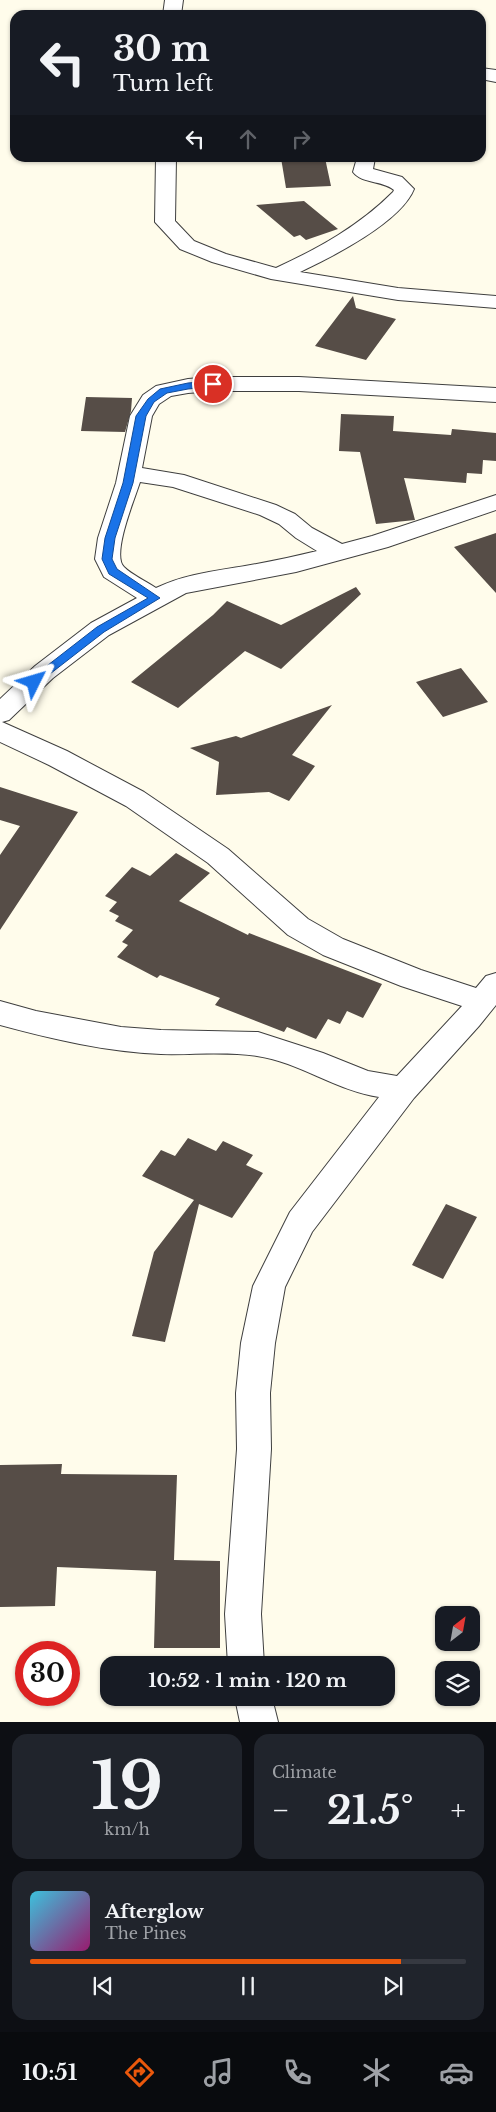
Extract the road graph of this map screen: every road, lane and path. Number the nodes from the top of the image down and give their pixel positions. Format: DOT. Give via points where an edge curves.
graph roads {
  1 [pos="166,162"];
  2 [pos="365,162"];
  3 [pos="278,275"];
  4 [pos="496,302"];
  5 [pos="496,395"];
  6 [pos="128,473"];
  7 [pos="496,502"];
  8 [pos="337,552"];
  9 [pos="155,598"];
  10 [pos="0,714"];
  11 [pos="0,731"];
  12 [pos="489,992"];
  13 [pos="0,1013"];
  14 [pos="404,1089"];
  15 [pos="245,1656"];
  16 [pos="256,1706"];
  17 [pos="259,1722"];
  1 -- 3 [label="street" via="165,222 181,239 187,245 219,258"];
  2 -- 3 [label="street" via="364,172 398,181 404,189 402,194 359,233"];
  3 -- 4 [label="street" via="398,294"];
  5 -- 6 [label="street" via="299,384 188,386 164,391 151,400 141,416"];
  6 -- 8 [label="street" via="176,480 268,510"];
  6 -- 9 [label="street" via="107,559 113,571"];
  7 -- 8 [label="street" via="380,542"];
  8 -- 9 [label="street" via="296,564 205,580 178,587"];
  9 -- 10 [label="street" via="93,635 44,672"];
  11 -- 12 [label="street" via="135,799 218,856 298,927 333,947 411,978"];
  12 -- 14 [label="street"];
  13 -- 14 [label="street" via="121,1039 258,1044 312,1060 365,1083"];
  14 -- 15 [label="street" via="301,1222 269,1286 253,1393 254,1449 243,1614"];
  16 -- 17 [label="street"];
}
